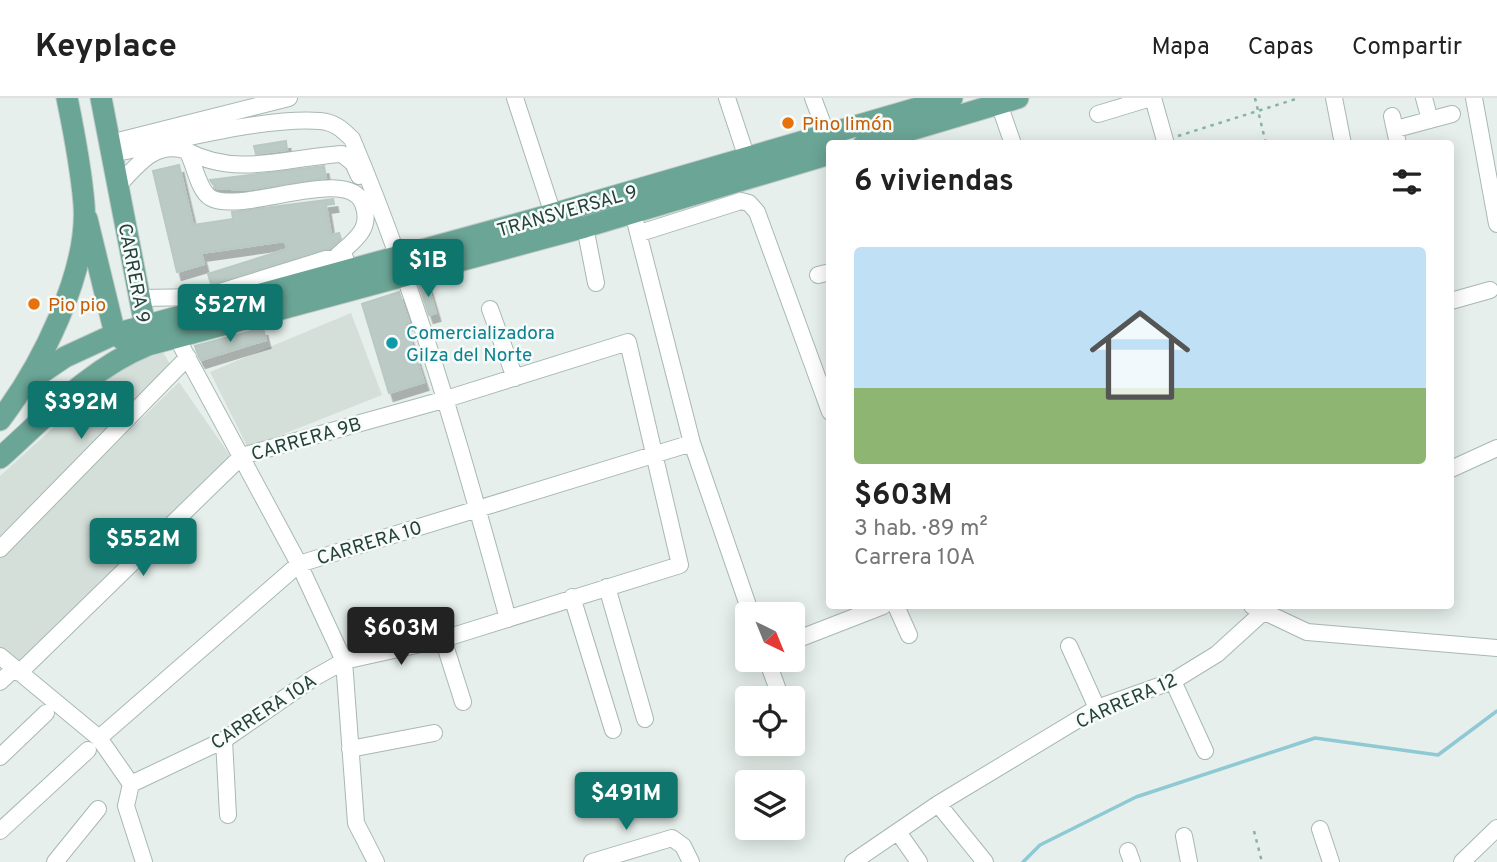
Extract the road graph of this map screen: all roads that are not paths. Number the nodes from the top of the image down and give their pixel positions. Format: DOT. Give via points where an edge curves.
graph roads {
  1 [pos="67,98"];
  2 [pos="101,98"];
  3 [pos="289,98"];
  4 [pos="515,98"];
  5 [pos="727,98"];
  6 [pos="813,98"];
  7 [pos="952,98"];
  8 [pos="1152,98"];
  9 [pos="1334,98"];
  10 [pos="1424,98"];
  11 [pos="1474,98"];
  12 [pos="1005,100"];
  13 [pos="1098,114"];
  14 [pos="1452,114"];
  15 [pos="1430,120"];
  16 [pos="1395,130"];
  17 [pos="902,138"];
  18 [pos="827,140"];
  19 [pos="839,140"];
  20 [pos="1012,140"];
  21 [pos="1164,140"];
  22 [pos="1342,140"];
  23 [pos="826,144"];
  24 [pos="826,145"];
  25 [pos="111,148"];
  26 [pos="187,151"];
  27 [pos="747,158"];
  28 [pos="118,186"];
  29 [pos="363,202"];
  30 [pos="84,206"];
  31 [pos="553,214"];
  32 [pos="1496,216"];
  33 [pos="637,223"];
  34 [pos="585,227"];
  35 [pos="337,256"];
  36 [pos="375,265"];
  37 [pos="400,268"];
  38 [pos="596,283"];
  39 [pos="1490,290"];
  40 [pos="140,298"];
  41 [pos="1454,300"];
  42 [pos="490,309"];
  43 [pos="115,334"];
  44 [pos="147,335"];
  45 [pos="183,349"];
  46 [pos="515,378"];
  47 [pos="28,382"];
  48 [pos="443,400"];
  49 [pos="826,401"];
  50 [pos="0,420"];
  51 [pos="692,443"];
  52 [pos="1497,448"];
  53 [pos="653,455"];
  54 [pos="242,456"];
  55 [pos="0,458"];
  56 [pos="1454,468"];
  57 [pos="477,508"];
  58 [pos="0,549"];
  59 [pos="299,564"];
  60 [pos="607,587"];
  61 [pos="572,597"];
  62 [pos="747,602"];
  63 [pos="875,609"];
  64 [pos="897,609"];
  65 [pos="1257,609"];
  66 [pos="508,619"];
  67 [pos="909,635"];
  68 [pos="805,636"];
  69 [pos="443,639"];
  70 [pos="1069,646"];
  71 [pos="1497,648"];
  72 [pos="344,661"];
  73 [pos="8,667"];
  74 [pos="1173,681"];
  75 [pos="0,682"];
  76 [pos="463,702"];
  77 [pos="1097,708"];
  78 [pos="46,713"];
  79 [pos="645,719"];
  80 [pos="613,730"];
  81 [pos="434,733"];
  82 [pos="224,740"];
  83 [pos="94,744"];
  84 [pos="350,749"];
  85 [pos="1205,751"];
  86 [pos="0,757"];
  87 [pos="131,784"];
  88 [pos="937,804"];
  89 [pos="98,810"];
  90 [pos="228,815"];
  91 [pos="1497,828"];
  92 [pos="1320,829"];
  93 [pos="0,831"];
  94 [pos="898,832"];
  95 [pos="1184,836"];
  96 [pos="55,862"];
  97 [pos="144,862"];
  98 [pos="376,862"];
  99 [pos="592,862"];
  100 [pos="691,862"];
  101 [pos="853,862"];
  102 [pos="919,862"];
  103 [pos="985,862"];
  104 [pos="1189,862"];
  105 [pos="1331,862"];
  106 [pos="1462,862"];
  1 -- 30 [label="main road"];
  2 -- 25 [label="main road, CARRERA 9"];
  3 -- 25 [label="street"];
  4 -- 31 [label="street"];
  5 -- 27 [label="street"];
  6 -- 18 [label="street"];
  7 -- 19 [label="main road, TRANSVERSAL 9"];
  8 -- 13 [label="street"];
  8 -- 21 [label="street"];
  9 -- 22 [label="street"];
  10 -- 15 [label="street"];
  11 -- 32 [label="street"];
  12 -- 17 [label="main road"];
  12 -- 20 [label="street"];
  14 -- 15 [label="street"];
  15 -- 16 [label="street"];
  23 -- 27 [label="main road, TRANSVERSAL 9"];
  24 -- 33 [label="main road, TRANSVERSAL 9"];
  25 -- 28 [label="main road, CARRERA 9"];
  25 -- 37 [label="street" via="255,126 321,121 338,126 352,139"];
  26 -- 28 [label="street" via="167,146 149,154"];
  26 -- 29 [label="street" via="204,192 214,199 333,189 359,194"];
  26 -- 29 [label="street" via="216,163 246,167 342,154 353,163"];
  27 -- 31 [label="main road, TRANSVERSAL 9"];
  28 -- 40 [label="main road, CARRERA 9"];
  29 -- 35 [label="street" via="364,228"];
  30 -- 43 [label="main road"];
  30 -- 47 [label="main road" via="67,296"];
  31 -- 37 [label="main road, TRANSVERSAL 9"];
  33 -- 34 [label="main road, TRANSVERSAL 9"];
  33 -- 49 [label="street" via="749,203 757,212"];
  33 -- 51 [label="street"];
  34 -- 37 [label="main road, TRANSVERSAL 9"];
  34 -- 38 [label="street"];
  35 -- 36 [label="street"];
  35 -- 40 [label="street" via="204,296"];
  36 -- 37 [label="main road, TRANSVERSAL 9"];
  36 -- 44 [label="main road, TRANSVERSAL 9"];
  37 -- 45 [label="main road, TRANSVERSAL 9"];
  37 -- 48 [label="street"];
  39 -- 41 [label="street"];
  40 -- 44 [label="main road, CARRERA 9"];
  42 -- 46 [label="street"];
  43 -- 44 [label="main road" via="128,344"];
  43 -- 47 [label="main road" via="65,357"];
  44 -- 45 [label="main road, TRANSVERSAL 9"];
  44 -- 55 [label="main road, CARRERA 9" via="91,374"];
  45 -- 54 [label="street"];
  45 -- 58 [label="street"];
  46 -- 48 [label="street, CARRERA 9B"];
  46 -- 53 [label="street, CARRERA 9B" via="628,342"];
  47 -- 50 [label="main road"];
  48 -- 54 [label="street, CARRERA 9B"];
  48 -- 57 [label="street"];
  51 -- 53 [label="street, CARRERA 10"];
  51 -- 62 [label="street"];
  52 -- 56 [label="street"];
  53 -- 57 [label="street, CARRERA 10"];
  53 -- 60 [label="street, CARRERA 10A" via="680,565"];
  54 -- 59 [label="street"];
  54 -- 73 [label="street, CARRERA 9B"];
  57 -- 59 [label="street, CARRERA 10"];
  57 -- 66 [label="street"];
  59 -- 72 [label="street"];
  59 -- 83 [label="street, CARRERA 10"];
  60 -- 61 [label="street, CARRERA 10A"];
  60 -- 79 [label="street"];
  61 -- 66 [label="street, CARRERA 10A"];
  61 -- 80 [label="street"];
  63 -- 68 [label="street"];
  64 -- 67 [label="street"];
  65 -- 71 [label="street, CARRERA 12" via="1307,632"];
  65 -- 74 [label="street, CARRERA 12" via="1217,654"];
  66 -- 69 [label="street, CARRERA 10A"];
  69 -- 72 [label="street, CARRERA 10A"];
  69 -- 76 [label="street"];
  70 -- 77 [label="street"];
  72 -- 82 [label="street, CARRERA 10A"];
  72 -- 84 [label="street"];
  73 -- 75 [label="street, CARRERA 9B"];
  73 -- 83 [label="street"];
  74 -- 77 [label="street, CARRERA 12"];
  74 -- 85 [label="street"];
  77 -- 88 [label="street, CARRERA 12"];
  78 -- 86 [label="street"];
  81 -- 84 [label="street"];
  82 -- 87 [label="street, CARRERA 10A"];
  82 -- 90 [label="street"];
  83 -- 87 [label="street"];
  83 -- 93 [label="street, CARRERA 10"];
  84 -- 98 [label="street" via="356,823"];
  87 -- 97 [label="street" via="126,806"];
  88 -- 94 [label="street, CARRERA 12"];
  88 -- 103 [label="street"];
  89 -- 96 [label="street"];
  91 -- 106 [label="street"];
  92 -- 105 [label="street"];
  94 -- 101 [label="street, CARRERA 12"];
  94 -- 102 [label="street"];
  95 -- 104 [label="street"];
  99 -- 100 [label="street" via="672,838 683,846"];
}
